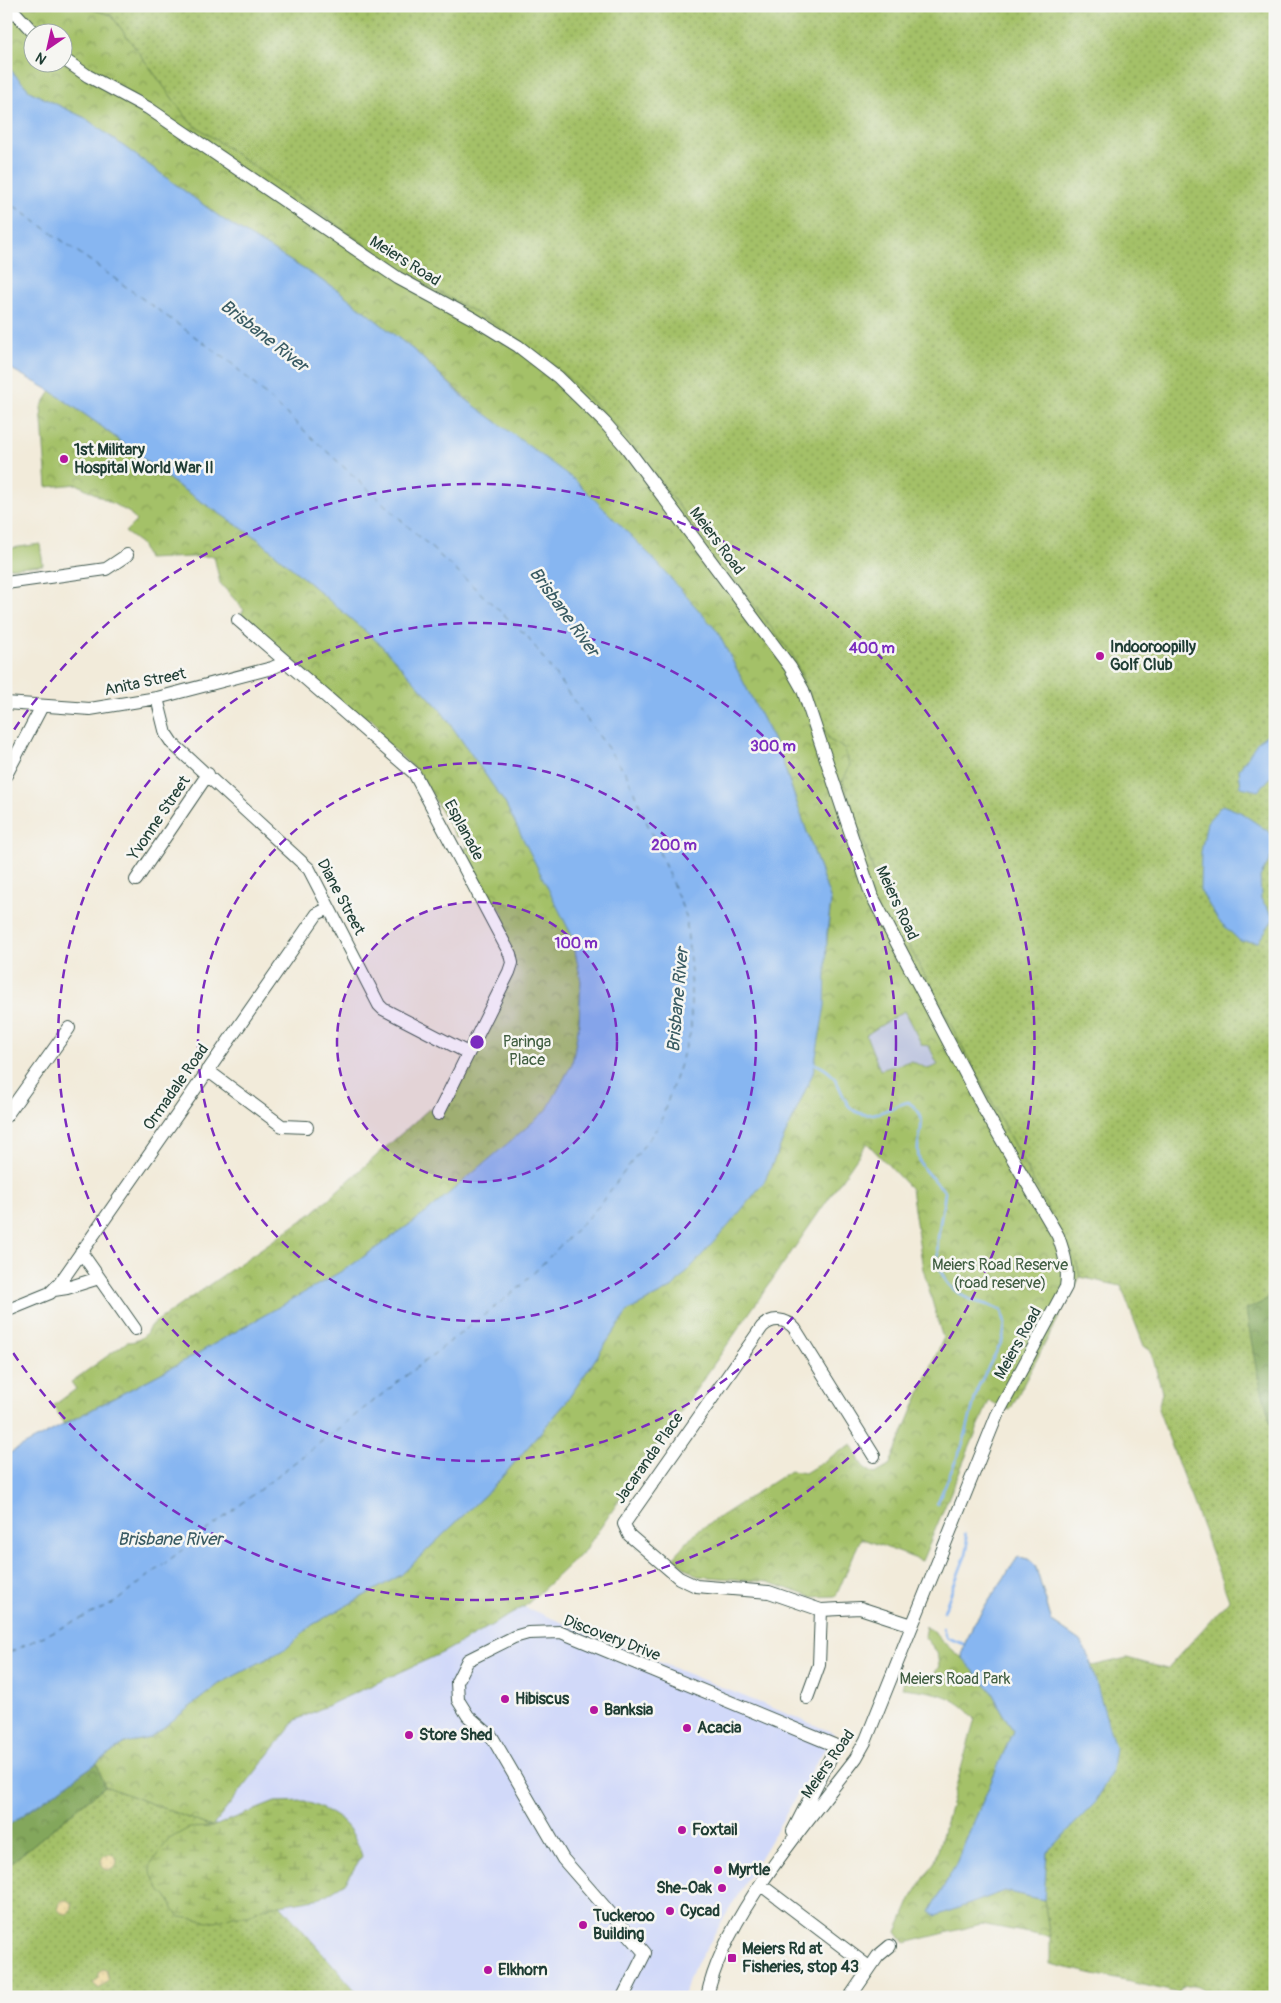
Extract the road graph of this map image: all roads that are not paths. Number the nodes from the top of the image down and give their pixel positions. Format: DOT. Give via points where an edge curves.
graph roads {
  1 [pos="9,6"];
  2 [pos="24,22"];
  3 [pos="72,65"];
  4 [pos="127,556"];
  5 [pos="6,583"];
  6 [pos="238,620"];
  7 [pos="285,662"];
  8 [pos="157,698"];
  9 [pos="6,703"];
  10 [pos="42,706"];
  11 [pos="7,772"];
  12 [pos="208,774"];
  13 [pos="136,880"];
  14 [pos="329,908"];
  15 [pos="69,1028"];
  16 [pos="468,1053"];
  17 [pos="207,1070"];
  18 [pos="438,1114"];
  19 [pos="6,1116"];
  20 [pos="307,1127"];
  21 [pos="81,1252"];
  22 [pos="99,1278"];
  23 [pos="54,1290"];
  24 [pos="6,1311"];
  25 [pos="135,1328"];
  26 [pos="874,1456"];
  27 [pos="821,1610"];
  28 [pos="912,1625"];
  29 [pos="807,1698"];
  30 [pos="777,1863"];
  31 [pos="761,1885"];
  32 [pos="890,1946"];
  33 [pos="869,1967"];
  34 [pos="622,1997"];
  35 [pos="707,1997"];
  36 [pos="850,1997"];
  1 -- 2 [label="street"];
  3 -- 28 [label="street, Meiers Road" via="148,108 398,278 518,346 558,377 626,447 790,667 803,690 871,894 985,1111 1058,1236 1067,1266 1066,1287 997,1415"];
  4 -- 5 [label="street" via="106,569"];
  6 -- 7 [label="street, Esplanade"];
  7 -- 8 [label="street, Anita Street"];
  7 -- 16 [label="street, Esplanade" via="414,773 504,942 512,963"];
  8 -- 10 [label="street, Anita Street" via="90,709"];
  8 -- 12 [label="street, Diane Street" via="166,734 172,743"];
  9 -- 10 [label="street, Anita Street"];
  10 -- 11 [label="street"];
  12 -- 13 [label="street, Yvonne Street"];
  12 -- 14 [label="street, Diane Street" via="302,860"];
  14 -- 16 [label="street, Diane Street" via="383,1009"];
  14 -- 17 [label="street, Ormadale Road" via="317,914"];
  15 -- 19 [label="street"];
  16 -- 18 [label="street, Esplanade"];
  17 -- 20 [label="street" via="282,1126"];
  17 -- 21 [label="street, Ormadale Road"];
  21 -- 22 [label="street"];
  21 -- 23 [label="street, Ormadale Road"];
  22 -- 23 [label="street"];
  22 -- 25 [label="street"];
  23 -- 24 [label="street"];
  26 -- 27 [label="street, Jacaranda Place" via="794,1329 785,1322 774,1320 762,1327 624,1524 629,1535 688,1583 702,1588 769,1592"];
  27 -- 28 [label="street, Jacaranda Place" via="860,1608"];
  27 -- 29 [label="street" via="819,1665"];
  28 -- 30 [label="street, Meiers Road" via="874,1724 856,1758"];
  30 -- 31 [label="street, Meiers Road"];
  30 -- 34 [label="street, Discovery Drive" via="835,1749 834,1745 561,1632 514,1637 468,1660 457,1682 458,1700 468,1716 492,1737 563,1859 645,1953"];
  31 -- 33 [label="street"];
  31 -- 35 [label="street, Meiers Road" via="729,1937 712,1974"];
  32 -- 33 [label="street"];
  33 -- 36 [label="street"];
}
